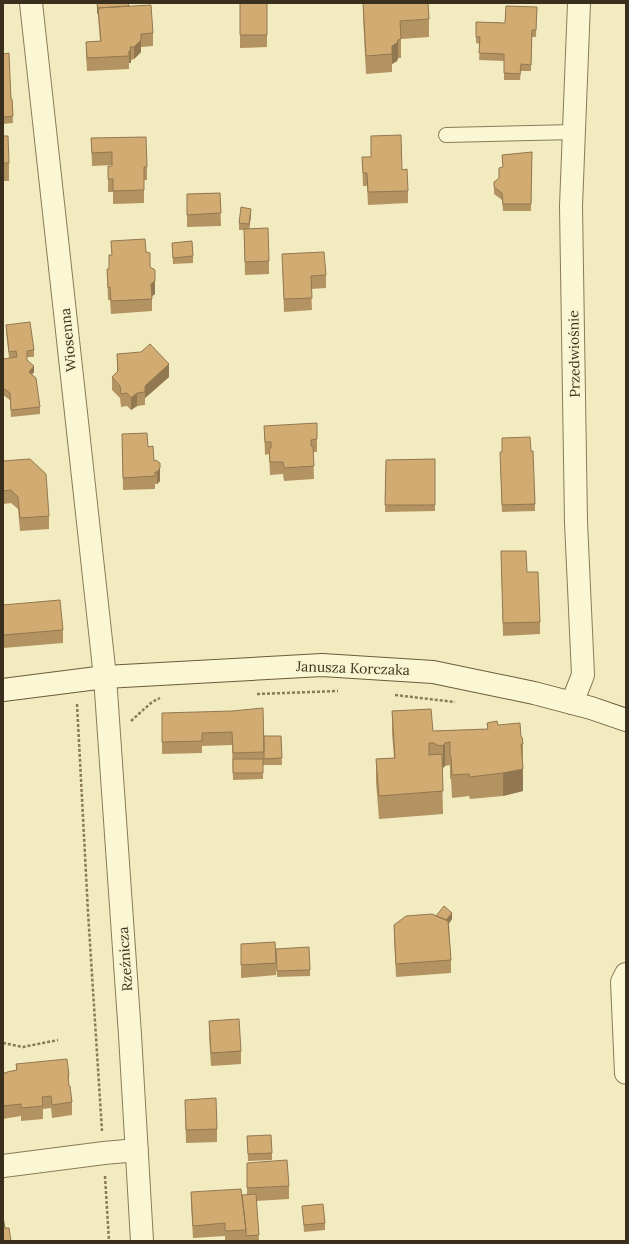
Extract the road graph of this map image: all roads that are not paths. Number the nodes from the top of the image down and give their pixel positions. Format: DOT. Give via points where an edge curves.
graph roads {
  1 [pos="32,3"];
  2 [pos="579,3"];
  3 [pos="575,132"];
  4 [pos="446,135"];
  5 [pos="105,677"];
  6 [pos="3,690"];
  7 [pos="572,703"];
  8 [pos="626,720"];
  9 [pos="626,974"];
  10 [pos="626,1073"];
  11 [pos="137,1150"];
  12 [pos="3,1166"];
  13 [pos="142,1241"];
  1 -- 5 [label="street, Wiosenna"];
  2 -- 3 [label="street, Przedwiośnie"];
  3 -- 4 [label="lane"];
  3 -- 7 [label="street, Przedwiośnie" via="571,206 576,522 582,675"];
  5 -- 6 [label="street, Janusza Korczaka"];
  5 -- 7 [label="street, Janusza Korczaka" via="322,665 433,672"];
  5 -- 11 [label="street, Rzeźnicza"];
  7 -- 8 [label="street, Janusza Korczaka"];
  9 -- 10 [label="street" via="622,982"];
  11 -- 12 [label="street"];
  11 -- 13 [label="street, Rzeźnicza"];
}
